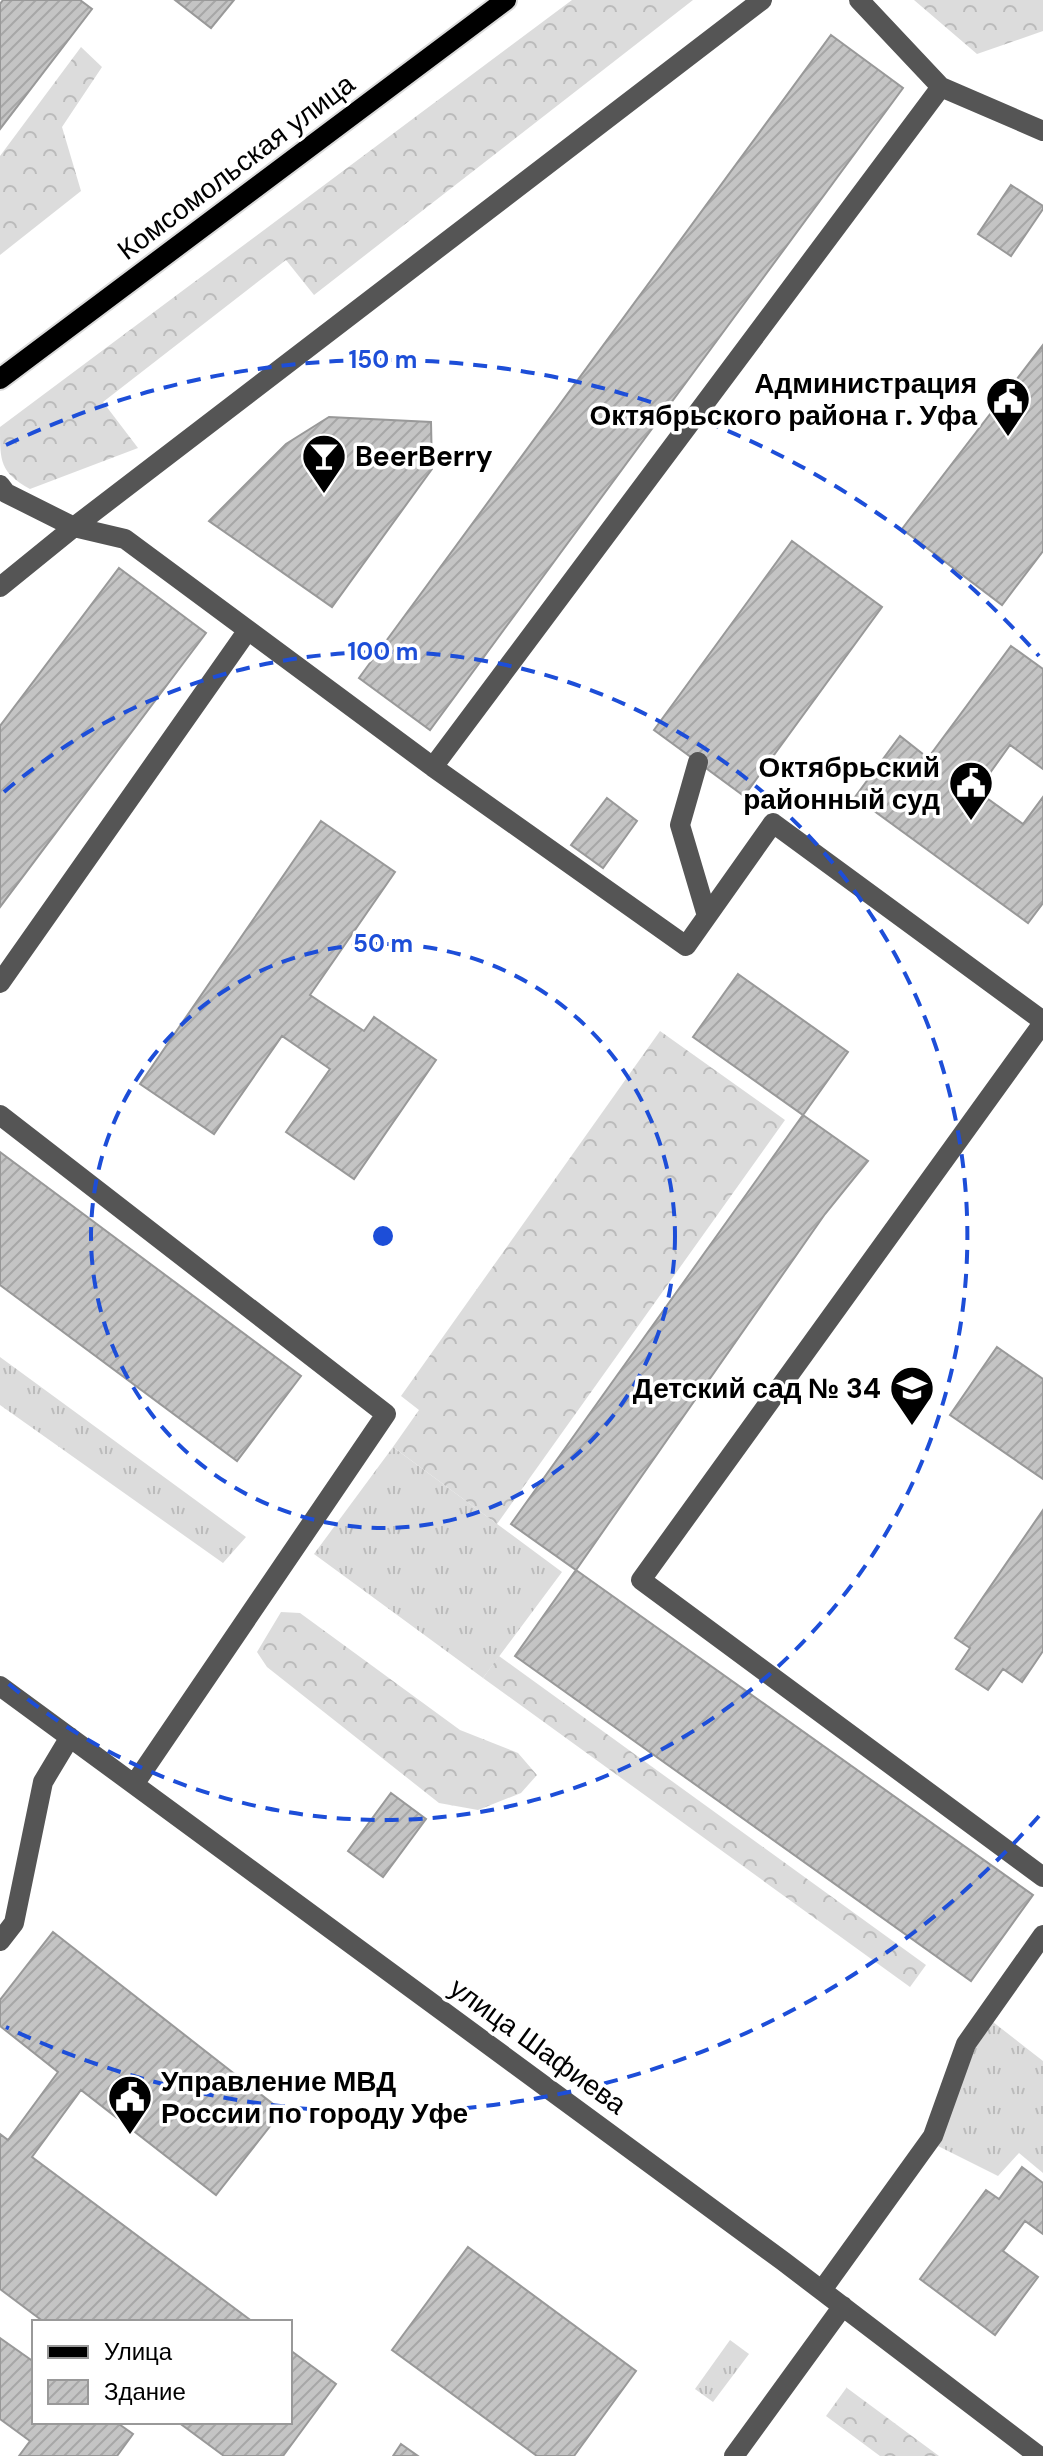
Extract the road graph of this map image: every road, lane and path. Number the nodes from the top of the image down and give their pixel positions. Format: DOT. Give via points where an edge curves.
graph roads {
  1 [pos="506,0"];
  2 [pos="762,0"];
  3 [pos="859,0"];
  4 [pos="941,87"];
  5 [pos="1043,131"];
  6 [pos="0,379"];
  7 [pos="0,485"];
  8 [pos="74,527"];
  9 [pos="0,587"];
  10 [pos="248,630"];
  11 [pos="698,762"];
  12 [pos="433,767"];
  13 [pos="707,916"];
  14 [pos="0,983"];
  15 [pos="1043,1022"];
  16 [pos="0,1115"];
  17 [pos="0,1686"];
  18 [pos="70,1737"];
  19 [pos="135,1783"];
  20 [pos="1043,1877"];
  21 [pos="1043,1935"];
  22 [pos="0,1941"];
  23 [pos="822,2290"];
  24 [pos="843,2306"];
  25 [pos="734,2456"];
  26 [pos="1039,2456"];
  1 -- 6 [label="main road, Комсомольская улица"];
  2 -- 8 [label="street"];
  3 -- 4 [label="street"];
  4 -- 5 [label="street"];
  4 -- 12 [label="street"];
  7 -- 8 [label="street"];
  8 -- 9 [label="street"];
  8 -- 10 [label="street" via="125,539"];
  10 -- 12 [label="street"];
  10 -- 14 [label="street"];
  11 -- 13 [label="street" via="680,825"];
  12 -- 13 [label="street" via="686,946"];
  13 -- 15 [label="street" via="773,823"];
  15 -- 20 [label="street" via="641,1580"];
  16 -- 19 [label="street" via="386,1414"];
  17 -- 18 [label="street, улица Шафиева"];
  18 -- 19 [label="street, улица Шафиева"];
  18 -- 22 [label="street" via="43,1782 14,1923"];
  19 -- 23 [label="street, улица Шафиева"];
  21 -- 23 [label="street" via="966,2044 933,2136"];
  23 -- 24 [label="street, улица Шафиева"];
  24 -- 25 [label="street"];
  24 -- 26 [label="street, улица Шафиева"];
}
